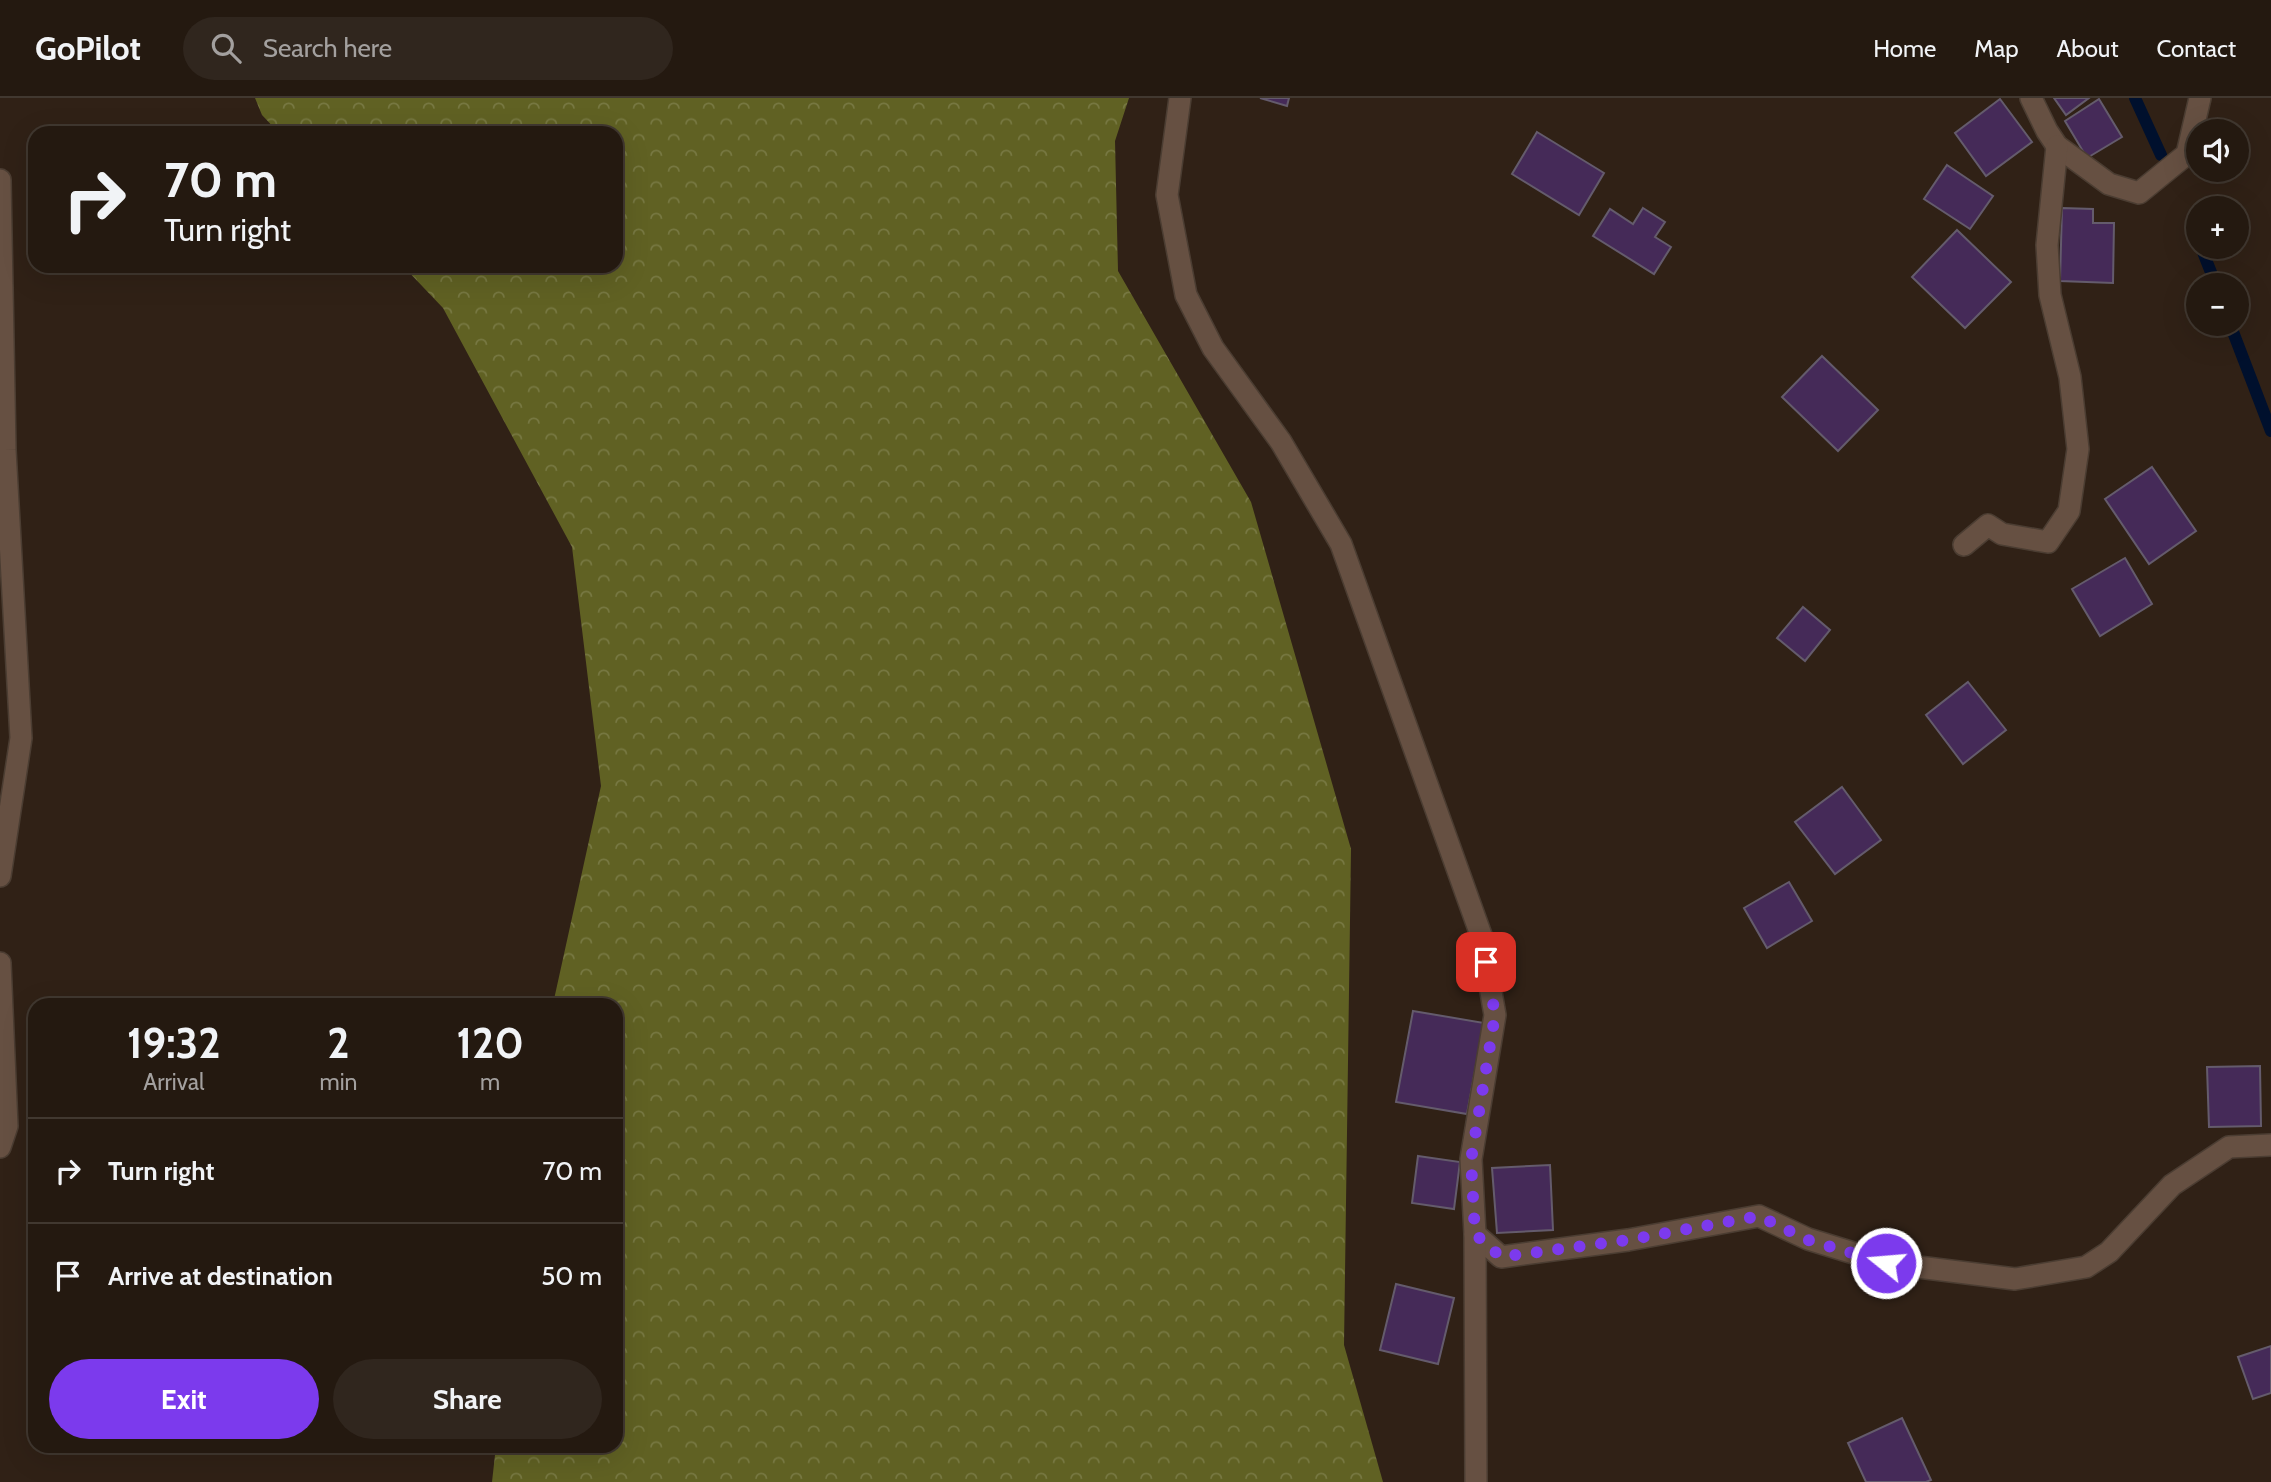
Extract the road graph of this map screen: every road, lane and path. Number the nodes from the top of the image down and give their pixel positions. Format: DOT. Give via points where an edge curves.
graph roads {
  1 [pos="1180,98"];
  2 [pos="2031,98"];
  3 [pos="2200,98"];
  4 [pos="2057,146"];
  5 [pos="0,180"];
  6 [pos="1964,545"];
  7 [pos="0,876"];
  8 [pos="0,964"];
  9 [pos="2271,1146"];
  10 [pos="0,1147"];
  11 [pos="1475,1234"];
  12 [pos="1476,1482"];
  1 -- 11 [label="street" via="1167,195 1186,295 1213,348 1281,442 1341,544 1481,935 1495,1015 1471,1160"];
  2 -- 4 [label="street"];
  3 -- 4 [label="street" via="2186,154 2139,193 2109,184"];
  4 -- 6 [label="street" via="2047,245 2050,295 2070,377 2078,449 2069,511 2048,542 2002,534 1988,525"];
  5 -- 7 [label="street" via="5,450 21,738"];
  8 -- 10 [label="street" via="6,1126"];
  9 -- 11 [label="street" via="2229,1147 2172,1185 2109,1252 2086,1268 2015,1279 1886,1263 1808,1240 1759,1216 1501,1257"];
  11 -- 12 [label="street"];
}
